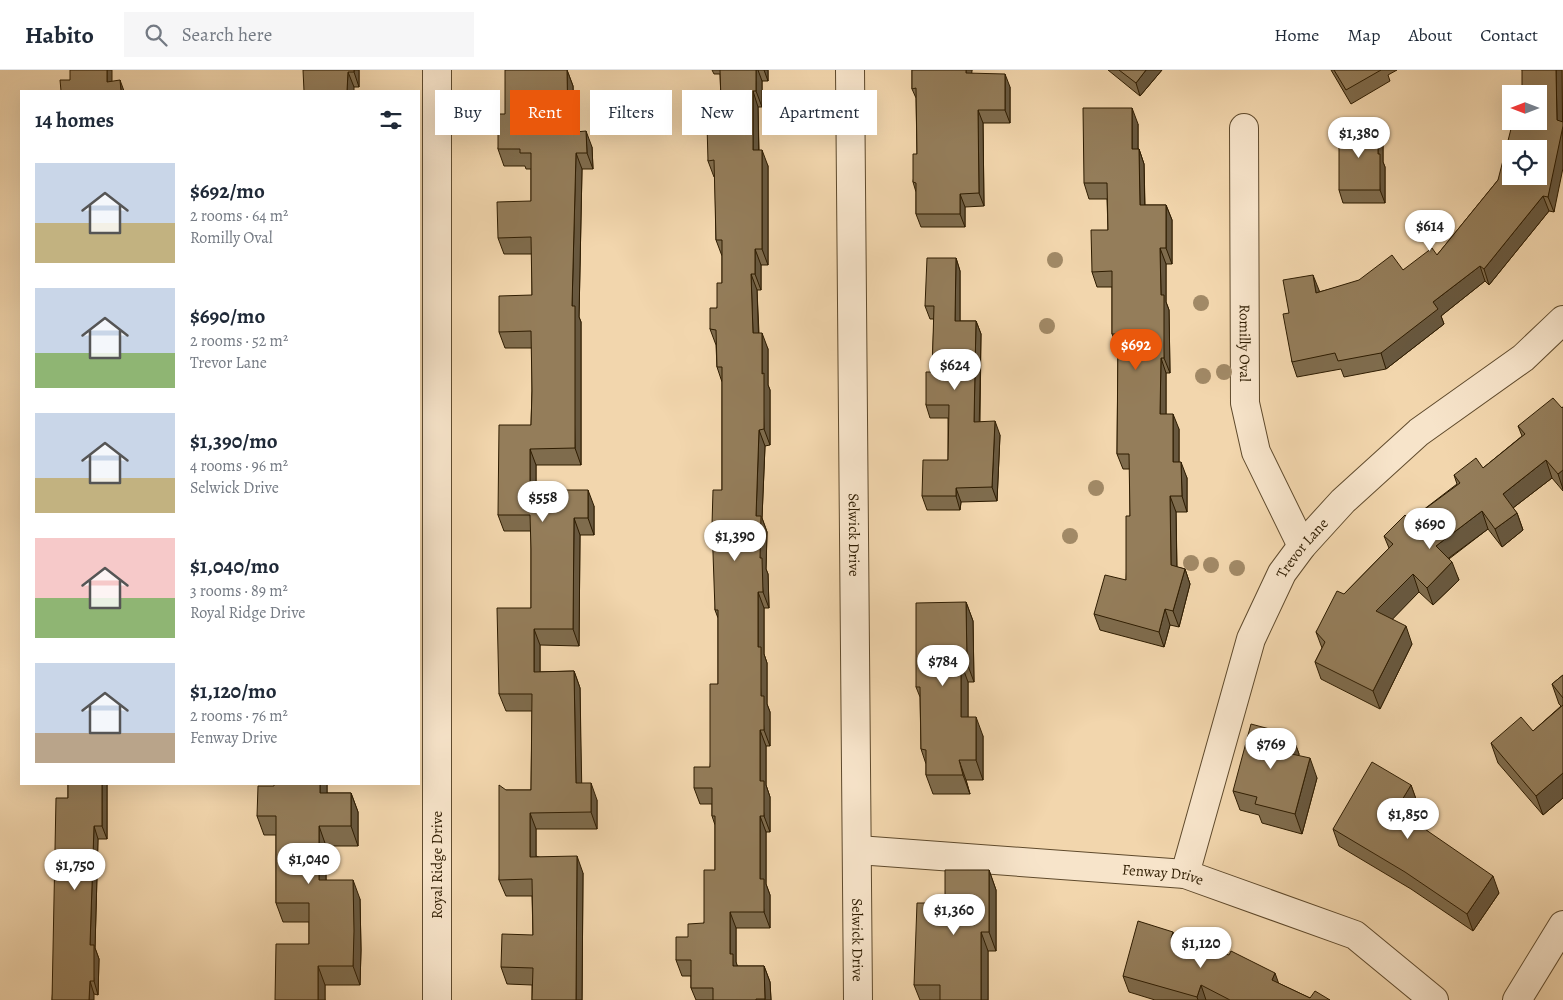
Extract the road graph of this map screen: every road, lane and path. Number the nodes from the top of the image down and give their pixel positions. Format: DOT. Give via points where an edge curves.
graph roads {
  1 [pos="437,70"];
  2 [pos="850,70"];
  3 [pos="1244,128"];
  4 [pos="1563,320"];
  5 [pos="1302,546"];
  6 [pos="858,850"];
  7 [pos="1185,874"];
  8 [pos="1563,925"];
  9 [pos="437,1000"];
  10 [pos="858,1000"];
  11 [pos="1434,1000"];
  12 [pos="1517,1000"];
  1 -- 9 [label="street, Royal Ridge Drive"];
  2 -- 6 [label="street, Selwick Drive"];
  3 -- 5 [label="street, Romilly Oval" via="1245,403 1256,452"];
  4 -- 5 [label="street, Trevor Lane" via="1522,358 1420,432 1343,501"];
  5 -- 7 [label="street, Trevor Lane" via="1282,573 1251,639"];
  6 -- 7 [label="street, Fenway Drive"];
  6 -- 10 [label="street, Selwick Drive"];
  7 -- 11 [label="street, Fenway Drive" via="1355,935"];
  8 -- 12 [label="street"];
}
